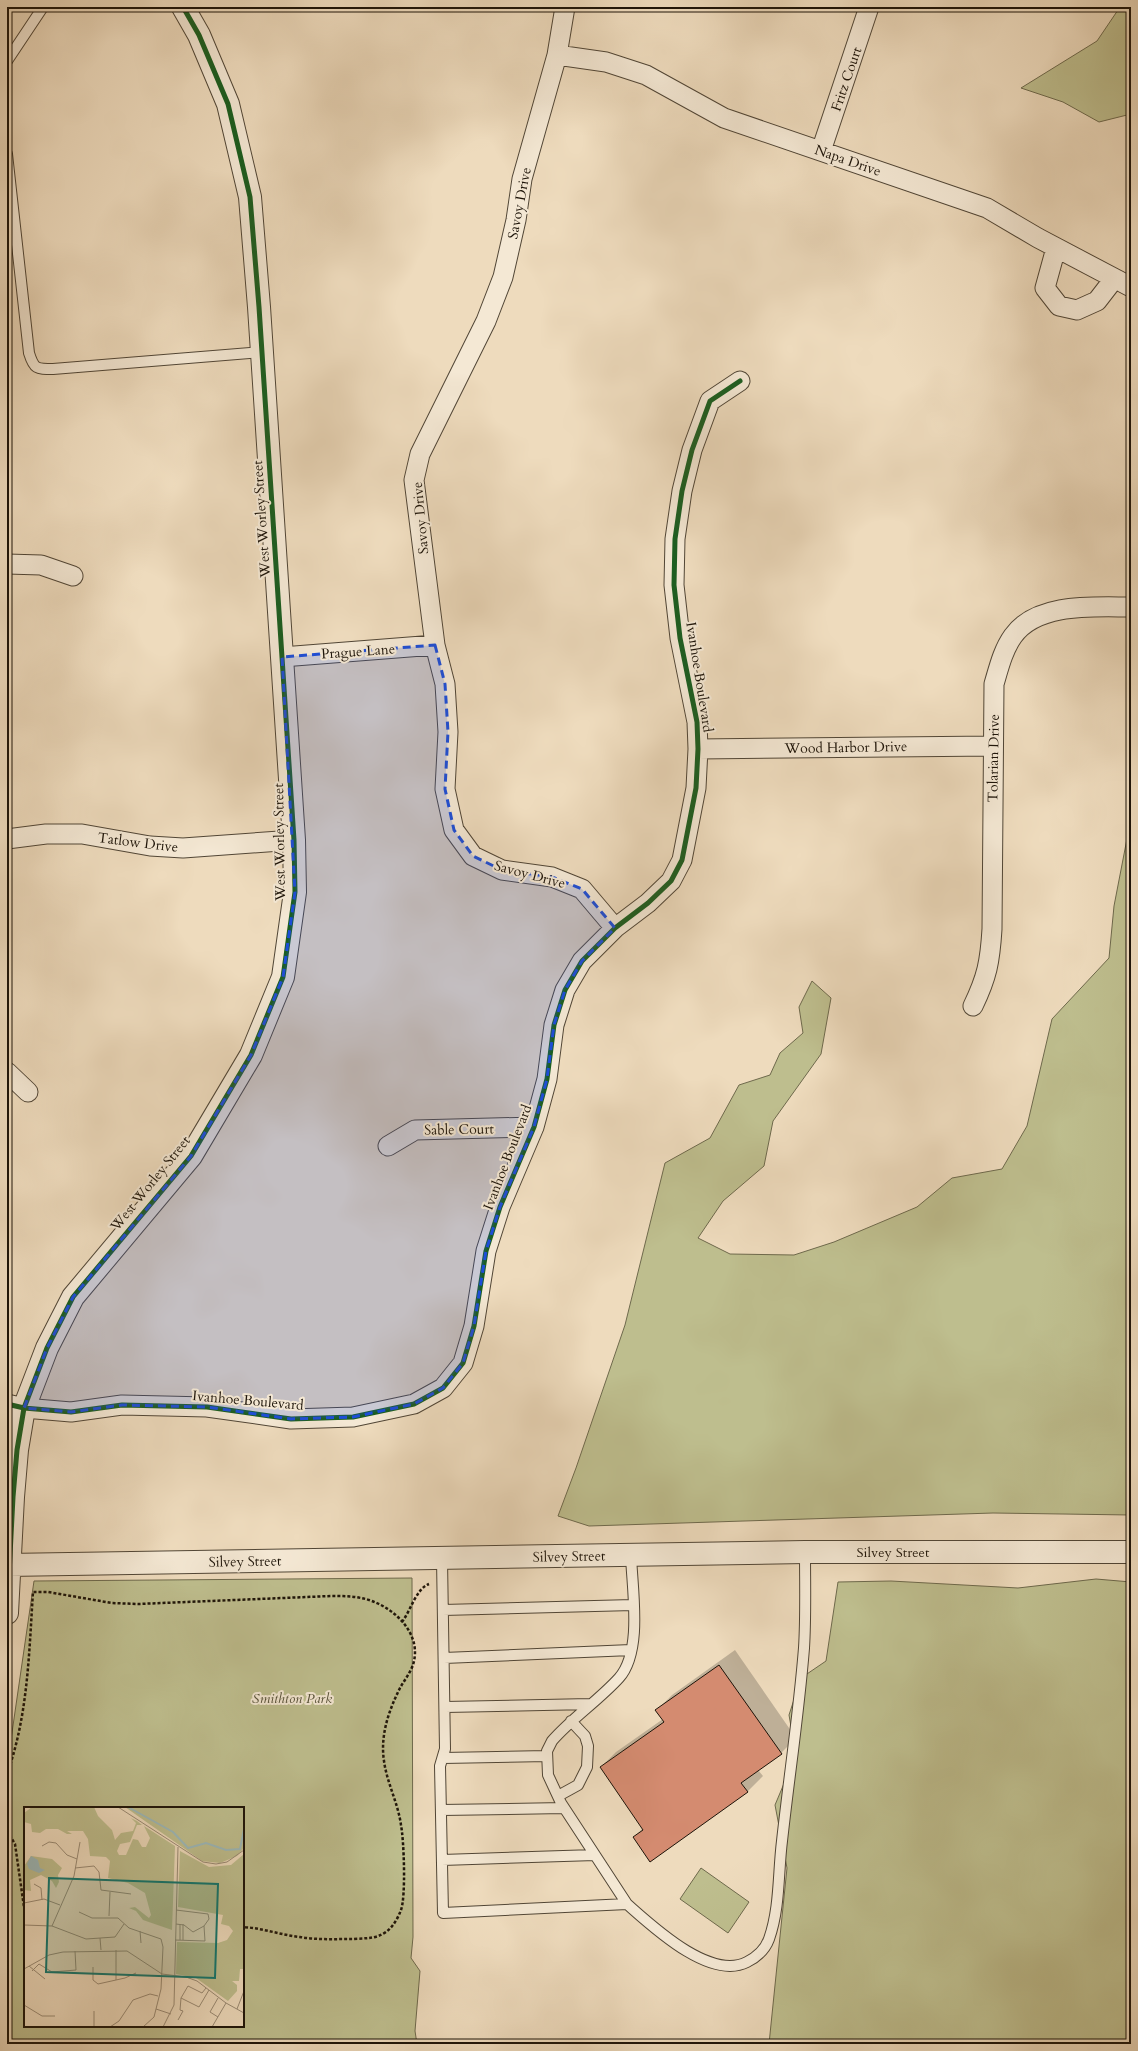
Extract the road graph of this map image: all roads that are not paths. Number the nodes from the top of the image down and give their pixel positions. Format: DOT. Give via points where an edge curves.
graph roads {
  1 [pos="44,7"];
  2 [pos="183,7"];
  3 [pos="565,7"];
  4 [pos="869,7"];
  5 [pos="558,55"];
  6 [pos="7,61"];
  7 [pos="821,151"];
  8 [pos="7,154"];
  9 [pos="1056,248"];
  10 [pos="1123,283"];
  11 [pos="262,352"];
  12 [pos="740,381"];
  13 [pos="7,564"];
  14 [pos="73,576"];
  15 [pos="1131,607"];
  16 [pos="435,645"];
  17 [pos="282,656"];
  18 [pos="993,746"];
  19 [pos="698,749"];
  20 [pos="7,839"];
  21 [pos="294,840"];
  22 [pos="615,928"];
  23 [pos="973,1006"];
  24 [pos="7,1072"];
  25 [pos="28,1092"];
  26 [pos="534,1127"];
  27 [pos="388,1146"];
  28 [pos="16,1406"];
  29 [pos="805,1552"];
  30 [pos="1131,1552"];
  31 [pos="631,1555"];
  32 [pos="432,1559"];
  33 [pos="8,1565"];
  34 [pos="633,1605"];
  35 [pos="443,1610"];
  36 [pos="7,1613"];
  37 [pos="631,1650"];
  38 [pos="444,1658"];
  39 [pos="590,1704"];
  40 [pos="445,1707"];
  41 [pos="571,1721"];
  42 [pos="547,1756"];
  43 [pos="443,1758"];
  44 [pos="558,1796"];
  45 [pos="564,1808"];
  46 [pos="441,1810"];
  47 [pos="596,1855"];
  48 [pos="442,1860"];
  49 [pos="627,1904"];
  1 -- 6 [label="lane"];
  2 -- 11 [label="street, West Worley Street" via="199,35 228,104 250,197"];
  3 -- 5 [label="street, Savoy Drive"];
  4 -- 7 [label="street, Fritz Court"];
  5 -- 7 [label="street, Napa Drive" via="606,62 646,75 724,118"];
  5 -- 16 [label="street, Savoy Drive" via="522,179 503,277 486,321 420,454 414,480"];
  7 -- 9 [label="street, Napa Drive" via="987,208"];
  8 -- 11 [label="lane" via="29,353 33,365 39,369 53,369"];
  9 -- 10 [label="street, Napa Drive"];
  9 -- 10 [label="street" via="1045,288 1059,306 1077,310 1097,301"];
  11 -- 17 [label="street, West Worley Street"];
  12 -- 19 [label="street, Ivanhoe Boulevard" via="710,401 685,477 675,539 674,585 680,638 697,722"];
  13 -- 14 [label="street" via="41,565"];
  15 -- 18 [label="street, Tolarian Drive" via="1059,608 1032,619 1014,634 1001,659 994,684"];
  16 -- 17 [label="street, Prague Lane"];
  16 -- 22 [label="street, Savoy Drive" via="445,684 448,732 445,789 454,830 474,856 502,870 552,877 582,889"];
  17 -- 21 [label="street, West Worley Street"];
  18 -- 19 [label="street, Wood Harbor Drive"];
  18 -- 23 [label="street, Tolarian Drive" via="990,963 985,982"];
  19 -- 22 [label="street, Ivanhoe Boulevard" via="696,788 682,860 671,881 648,903"];
  20 -- 21 [label="street, Tatlow Drive" via="46,834 82,834 150,846 183,848"];
  21 -- 28 [label="street, West Worley Street" via="295,892 283,977 251,1055 191,1156 73,1297"];
  22 -- 26 [label="street, Ivanhoe Boulevard" via="582,961 565,990 554,1025 547,1079"];
  24 -- 25 [label="street"];
  26 -- 27 [label="street, Sable Court" via="415,1130"];
  26 -- 28 [label="street, Ivanhoe Boulevard" via="500,1207 489,1243 474,1326 463,1363 444,1388 414,1404 353,1417 291,1419 207,1407 122,1405 71,1412"];
  28 -- 33 [label="street, West Worley Street" via="17,1450"];
  29 -- 30 [label="street, Silvey Street"];
  29 -- 31 [label="street, Silvey Street"];
  29 -- 49 [label="lane" via="804,1648 775,1919 765,1948 756,1957 736,1966 710,1962 660,1933"];
  31 -- 32 [label="street, Silvey Street"];
  31 -- 34 [label="lane"];
  32 -- 33 [label="street, Silvey Street"];
  32 -- 35 [label="lane"];
  33 -- 36 [label="street, West Worley Street"];
  34 -- 35 [label="lane"];
  34 -- 37 [label="lane"];
  35 -- 38 [label="lane"];
  37 -- 38 [label="lane"];
  37 -- 39 [label="lane" via="630,1658 620,1677"];
  38 -- 40 [label="lane"];
  39 -- 40 [label="lane"];
  39 -- 41 [label="lane"];
  40 -- 43 [label="lane"];
  41 -- 42 [label="lane" via="552,1741"];
  41 -- 44 [label="lane" via="585,1736 588,1746 587,1767 578,1785"];
  42 -- 43 [label="lane"];
  42 -- 44 [label="lane" via="548,1775"];
  43 -- 46 [label="lane" via="440,1766"];
  44 -- 45 [label="lane"];
  45 -- 46 [label="lane"];
  45 -- 47 [label="lane"];
  46 -- 48 [label="lane"];
  47 -- 48 [label="lane"];
  47 -- 49 [label="lane"];
  48 -- 49 [label="lane" via="443,1913"];
}
